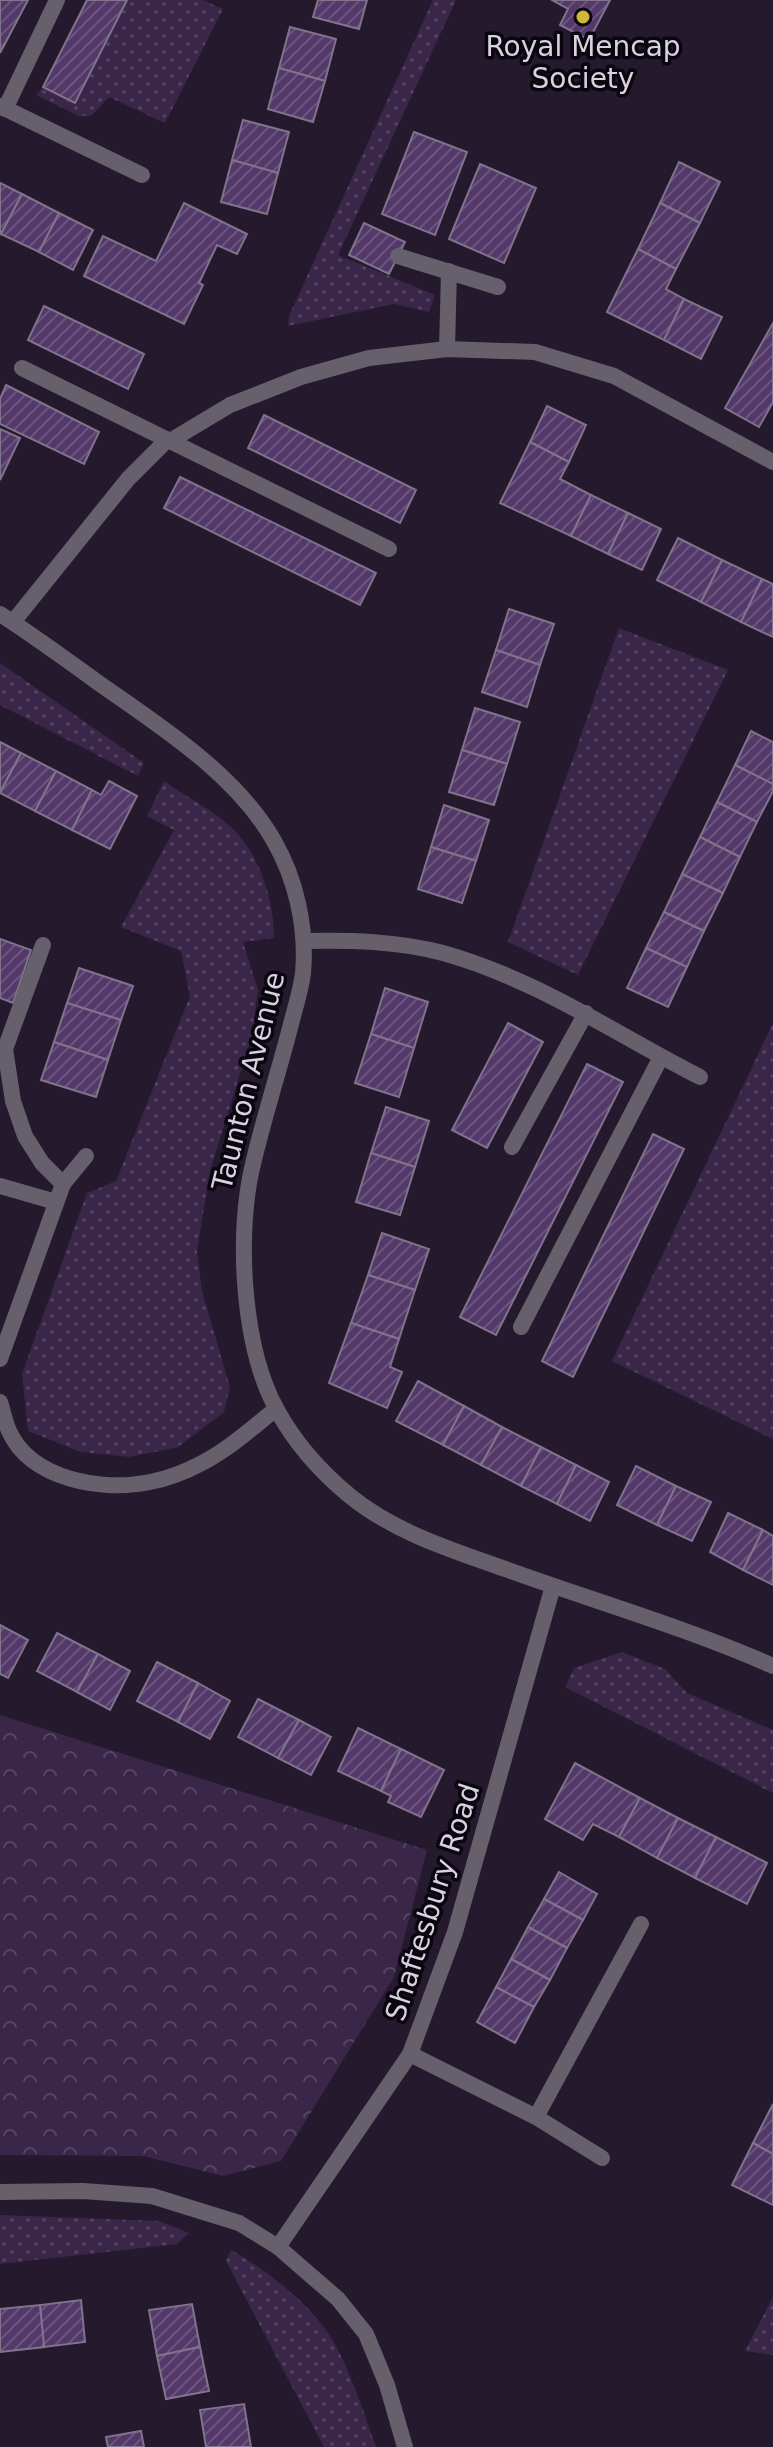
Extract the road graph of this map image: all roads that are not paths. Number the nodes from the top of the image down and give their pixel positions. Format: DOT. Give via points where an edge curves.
graph roads {
  1 [pos="57,0"];
  2 [pos="2,108"];
  3 [pos="142,175"];
  4 [pos="398,256"];
  5 [pos="449,271"];
  6 [pos="498,287"];
  7 [pos="447,349"];
  8 [pos="22,368"];
  9 [pos="170,441"];
  10 [pos="773,460"];
  11 [pos="389,549"];
  12 [pos="6,618"];
  13 [pos="304,941"];
  14 [pos="43,945"];
  15 [pos="586,1013"];
  16 [pos="2,1048"];
  17 [pos="661,1057"];
  18 [pos="700,1077"];
  19 [pos="512,1147"];
  20 [pos="86,1156"];
  21 [pos="63,1184"];
  22 [pos="0,1186"];
  23 [pos="56,1202"];
  24 [pos="521,1327"];
  25 [pos="0,1359"];
  26 [pos="0,1402"];
  27 [pos="276,1409"];
  28 [pos="5,1432"];
  29 [pos="553,1586"];
  30 [pos="773,1666"];
  31 [pos="641,1924"];
  32 [pos="410,2054"];
  33 [pos="536,2117"];
  34 [pos="602,2158"];
  35 [pos="0,2192"];
  36 [pos="278,2247"];
  37 [pos="405,2447"];
  1 -- 2 [label="street"];
  2 -- 3 [label="street"];
  4 -- 5 [label="street"];
  5 -- 6 [label="street"];
  5 -- 7 [label="street"];
  7 -- 9 [label="street" via="369,358 301,377 230,405"];
  7 -- 10 [label="street" via="535,352 614,376"];
  8 -- 9 [label="street"];
  9 -- 11 [label="street"];
  9 -- 12 [label="street" via="128,479"];
  12 -- 13 [label="street, Taunton Avenue" via="172,734 242,797 273,838 291,878"];
  13 -- 15 [label="street" via="353,940 442,953 510,976"];
  13 -- 27 [label="street, Taunton Avenue" via="303,976 244,1210 250,1324"];
  14 -- 16 [label="street"];
  15 -- 17 [label="street"];
  15 -- 19 [label="street"];
  16 -- 21 [label="street" via="25,1136"];
  17 -- 18 [label="street"];
  17 -- 24 [label="street"];
  20 -- 21 [label="street"];
  21 -- 23 [label="street"];
  22 -- 23 [label="street"];
  23 -- 25 [label="street"];
  26 -- 28 [label="street"];
  27 -- 28 [label="street" via="225,1449 151,1482 106,1485 60,1476"];
  27 -- 29 [label="street, Taunton Avenue" via="312,1460 352,1498 446,1548"];
  29 -- 30 [label="street, Taunton Avenue"];
  29 -- 32 [label="street, Shaftesbury Road" via="455,1932"];
  31 -- 33 [label="street"];
  32 -- 33 [label="street"];
  32 -- 36 [label="street, Shaftesbury Road"];
  33 -- 34 [label="street"];
  35 -- 36 [label="street" via="152,2196 239,2223"];
  36 -- 37 [label="street" via="338,2299 366,2334"];
}
